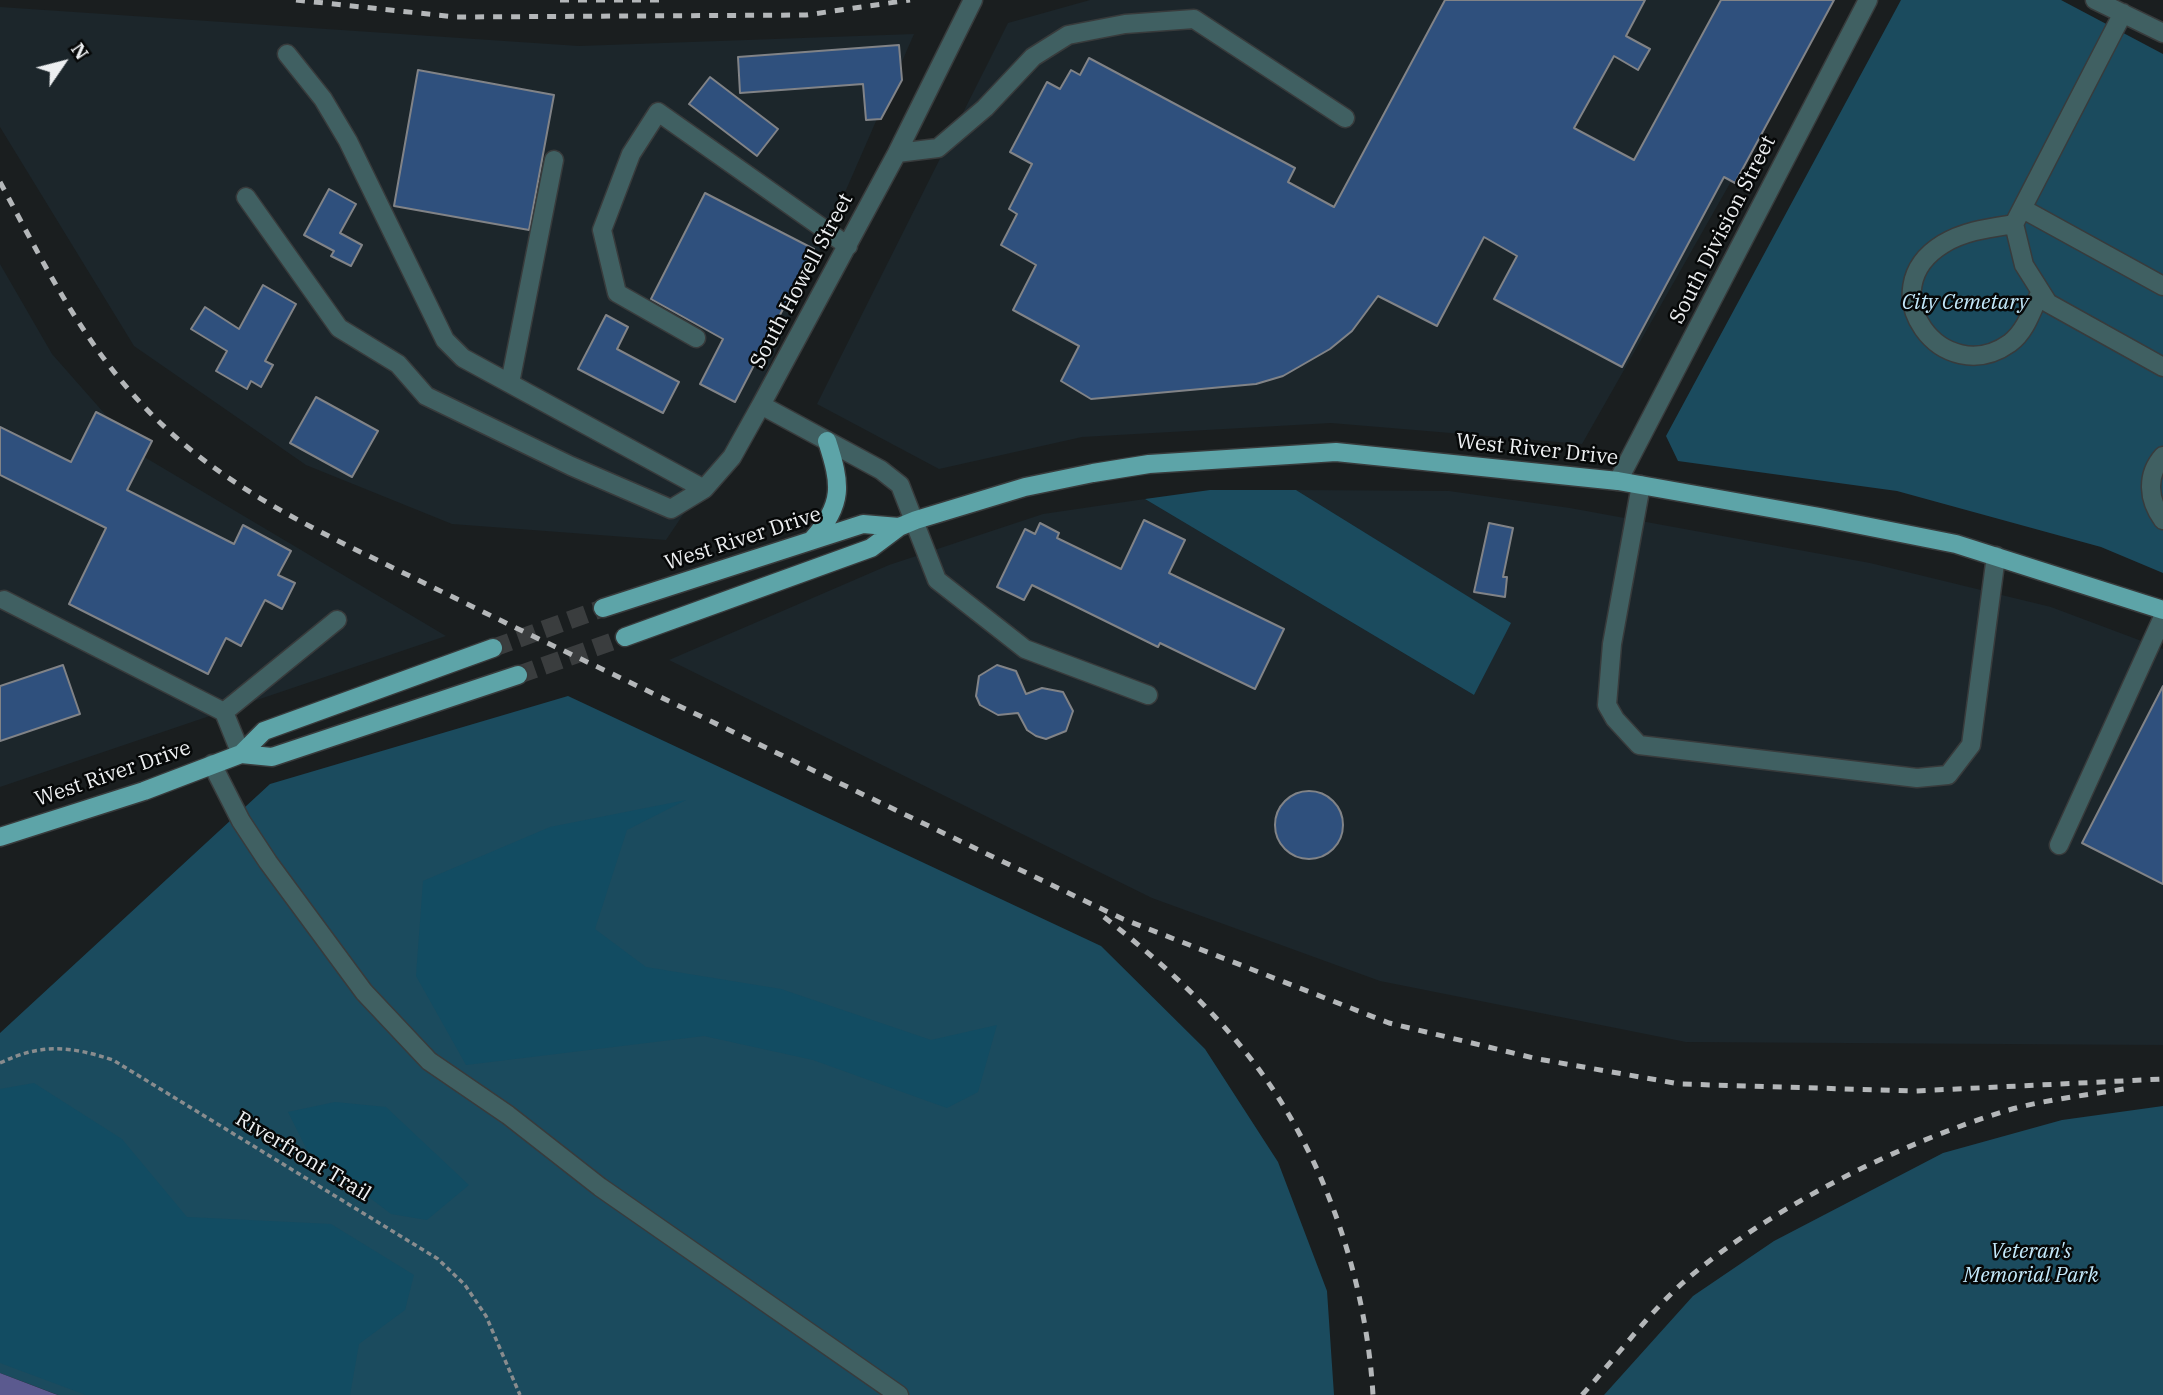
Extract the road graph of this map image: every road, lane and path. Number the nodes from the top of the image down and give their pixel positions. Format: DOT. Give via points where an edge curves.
graph roads {
  1 [pos="973,0"];
  2 [pos="1868,0"];
  3 [pos="2095,0"];
  4 [pos="2123,13"];
  5 [pos="2163,33"];
  6 [pos="287,54"];
  7 [pos="1345,118"];
  8 [pos="897,153"];
  9 [pos="554,160"];
  10 [pos="246,197"];
  11 [pos="2018,216"];
  12 [pos="848,246"];
  13 [pos="2163,286"];
  14 [pos="2040,293"];
  15 [pos="696,338"];
  16 [pos="2163,367"];
  17 [pos="510,383"];
  18 [pos="761,405"];
  19 [pos="827,441"];
  20 [pos="2163,456"];
  21 [pos="1618,481"];
  22 [pos="1641,485"];
  23 [pos="704,488"];
  24 [pos="916,520"];
  25 [pos="2163,520"];
  26 [pos="899,527"];
  27 [pos="811,541"];
  28 [pos="1996,556"];
  29 [pos="4,600"];
  30 [pos="603,608"];
  31 [pos="2163,610"];
  32 [pos="2163,617"];
  33 [pos="337,620"];
  34 [pos="625,636"];
  35 [pos="493,648"];
  36 [pos="518,676"];
  37 [pos="1148,695"];
  38 [pos="224,712"];
  39 [pos="241,754"];
  40 [pos="212,764"];
  41 [pos="0,837"];
  42 [pos="2059,845"];
  43 [pos="0,1063"];
  44 [pos="520,1395"];
  45 [pos="898,1395"];
  1 -- 8 [label="street, South Howell Street"];
  2 -- 21 [label="street, South Division Street"];
  3 -- 4 [label="street"];
  4 -- 5 [label="street"];
  4 -- 11 [label="street"];
  6 -- 17 [label="street" via="323,99 348,141 445,340 463,358"];
  7 -- 8 [label="street" via="1194,19 1125,24 1068,35 1033,57 939,148"];
  8 -- 12 [label="street, South Howell Street"];
  9 -- 17 [label="street"];
  10 -- 23 [label="street, South Howell Street" via="339,328 398,364 426,396 570,467 671,509"];
  11 -- 13 [label="street"];
  11 -- 14 [label="street" via="2024,265"];
  11 -- 14 [label="street" via="1960,235 1934,250 1916,279 1912,310 1935,344 1977,355 2012,342"];
  12 -- 15 [label="street" via="658,112 631,154 603,230 617,293"];
  12 -- 18 [label="street, South Howell Street"];
  14 -- 16 [label="street" via="2048,303"];
  17 -- 23 [label="street"];
  18 -- 19 [label="street"];
  18 -- 23 [label="street, South Howell Street" via="732,457"];
  19 -- 24 [label="street" via="900,485"];
  19 -- 27 [label="main road" via="839,477 838,496 830,520"];
  20 -- 25 [label="street" via="2151,476 2151,490"];
  21 -- 22 [label="main road, West River Drive"];
  21 -- 24 [label="main road, West River Drive" via="1336,452 1104,471"];
  22 -- 28 [label="main road, West River Drive" via="1915,536"];
  22 -- 28 [label="street" via="1612,644 1606,705 1639,745 1917,778 1948,775 1971,746"];
  24 -- 26 [label="main road, West River Drive"];
  24 -- 37 [label="street" via="937,580 1025,649"];
  26 -- 27 [label="main road, West River Drive" via="863,524"];
  26 -- 34 [label="main road, West River Drive" via="871,548"];
  27 -- 30 [label="main road, West River Drive"];
  28 -- 31 [label="main road, West River Drive"];
  29 -- 38 [label="street"];
  32 -- 42 [label="street"];
  33 -- 38 [label="street"];
  35 -- 39 [label="main road, West River Drive" via="264,731"];
  36 -- 39 [label="main road, West River Drive" via="272,757"];
  38 -- 39 [label="street"];
  39 -- 40 [label="main road, West River Drive"];
  40 -- 41 [label="main road, West River Drive"];
  40 -- 45 [label="street" via="268,862 364,992 429,1061"];
  43 -- 44 [label="path, Riverfront Trail" via="25,1051 53,1047 113,1060 438,1259 466,1285 486,1316"];
}
